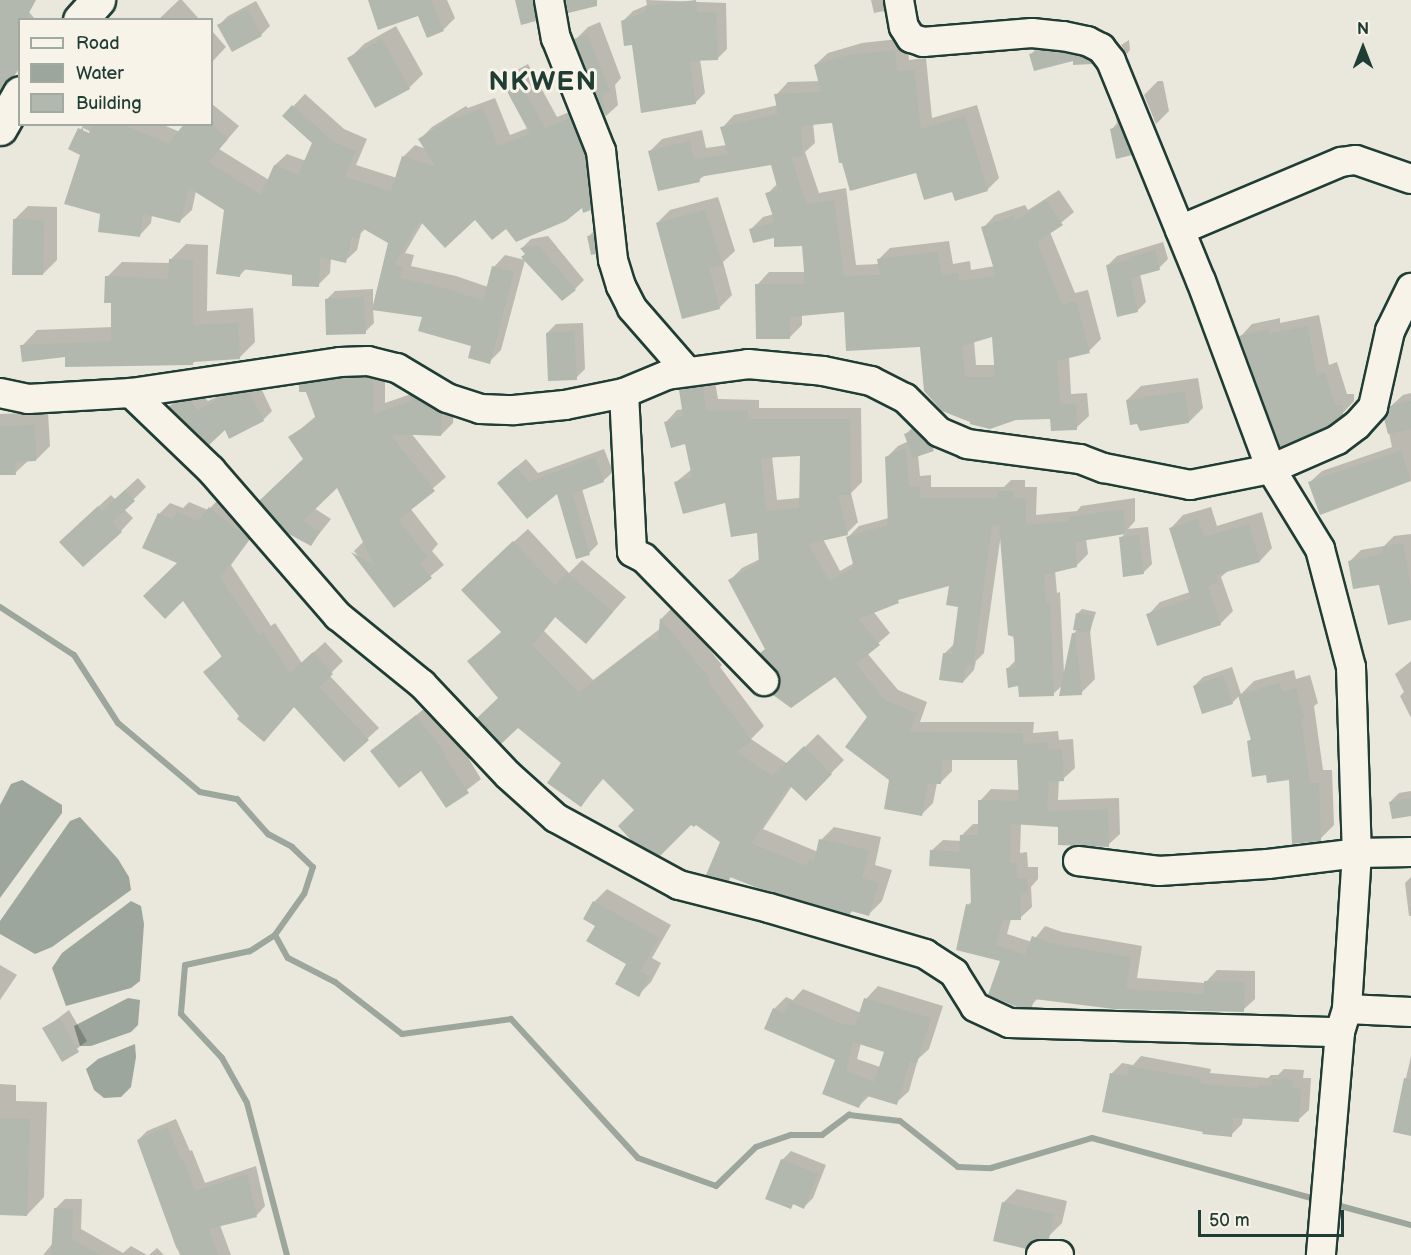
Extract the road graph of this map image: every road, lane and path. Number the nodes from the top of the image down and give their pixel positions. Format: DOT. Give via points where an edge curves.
graph roads {
  1 [pos="98,0"];
  2 [pos="549,0"];
  3 [pos="899,0"];
  4 [pos="82,18"];
  5 [pos="18,96"];
  6 [pos="0,128"];
  7 [pos="1411,179"];
  8 [pos="1180,230"];
  9 [pos="1411,288"];
  10 [pos="687,372"];
  11 [pos="0,393"];
  12 [pos="131,393"];
  13 [pos="624,393"];
  14 [pos="1271,469"];
  15 [pos="764,681"];
  16 [pos="1411,852"];
  17 [pos="1357,853"];
  18 [pos="1078,861"];
  19 [pos="1411,1012"];
  20 [pos="1344,1020"];
  21 [pos="1041,1255"];
  22 [pos="1059,1255"];
  23 [pos="1321,1255"];
  1 -- 4 [label="highway"];
  2 -- 10 [label="street" via="556,38 601,151 613,260 621,286 632,308"];
  3 -- 8 [label="street" via="904,27 911,38 922,42 1032,33 1087,41 1101,48 1111,61"];
  5 -- 6 [label="highway"];
  7 -- 8 [label="street" via="1356,160 1341,162"];
  8 -- 14 [label="street"];
  9 -- 14 [label="street" via="1390,330 1372,407 1337,440"];
  10 -- 13 [label="street" via="667,375"];
  10 -- 14 [label="street" via="748,364 823,371 871,381 905,398 939,432 968,444 1080,459 1104,468 1190,485"];
  11 -- 12 [label="street" via="28,399"];
  12 -- 13 [label="street" via="368,360 397,368 447,398 480,409 565,405"];
  12 -- 20 [label="street" via="211,470 338,616 422,684 508,775 556,818 679,885 925,954 954,973 975,1006 1009,1023 1065,1027"];
  13 -- 15 [label="street" via="632,552 644,558"];
  14 -- 17 [label="street" via="1320,549 1351,667"];
  16 -- 17 [label="street"];
  17 -- 18 [label="street" via="1159,871"];
  17 -- 20 [label="street"];
  19 -- 20 [label="street"];
  20 -- 23 [label="street"];
  21 -- 22 [label="street"];
}
